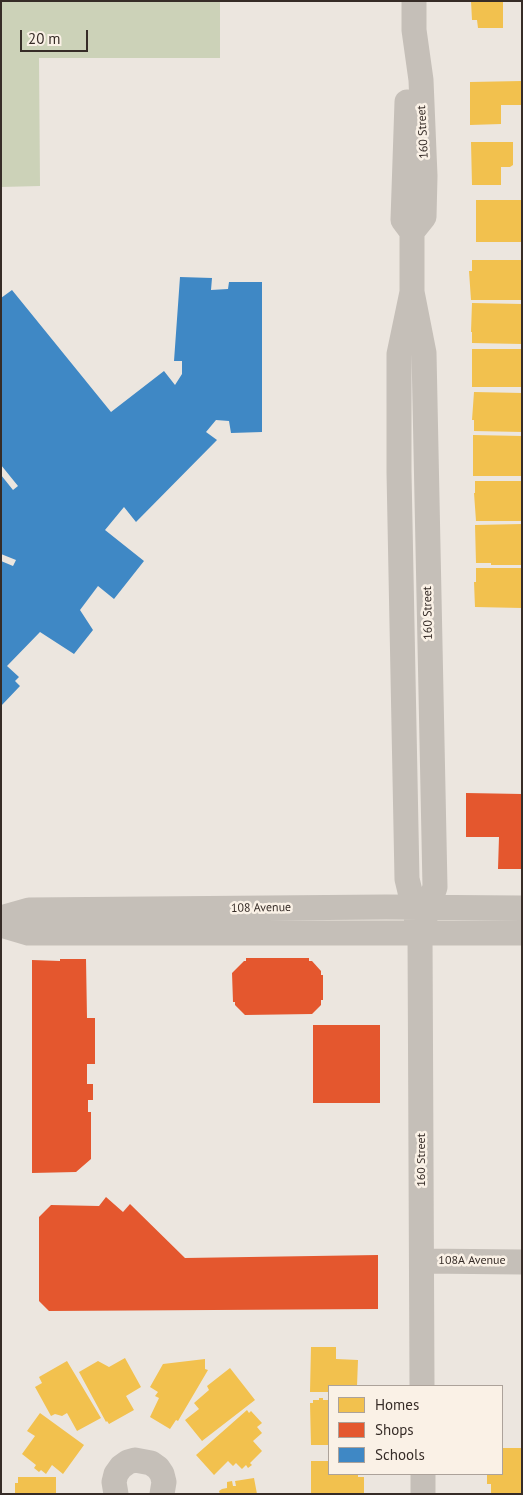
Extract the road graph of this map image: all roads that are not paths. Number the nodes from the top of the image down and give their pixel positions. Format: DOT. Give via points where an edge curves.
graph roads {
  1 [pos="414,1"];
  2 [pos="412,292"];
  3 [pos="399,472"];
  4 [pos="429,645"];
  5 [pos="421,907"];
  6 [pos="522,908"];
  7 [pos="1,918"];
  8 [pos="1,926"];
  9 [pos="420,933"];
  10 [pos="522,933"];
  11 [pos="422,1261"];
  12 [pos="522,1262"];
  13 [pos="422,1385"];
  14 [pos="423,1475"];
  15 [pos="116,1494"];
  16 [pos="162,1494"];
  17 [pos="423,1494"];
  1 -- 2 [label="street, 160 Street" via="425,176 424,217 412,232"];
  2 -- 3 [label="street, 160 Street" via="399,354"];
  2 -- 4 [label="street, 160 Street" via="424,353"];
  3 -- 4 [label="street" via="413,515 415,624"];
  3 -- 5 [label="street, 160 Street" via="407,879"];
  4 -- 5 [label="street, 160 Street" via="435,887"];
  5 -- 6 [label="street, 108 Avenue"];
  5 -- 7 [label="street, 108 Avenue" via="29,910"];
  5 -- 9 [label="street, 160 Street"];
  8 -- 9 [label="street, 108 Avenue" via="28,933"];
  9 -- 10 [label="street, 108 Avenue"];
  9 -- 11 [label="street, 160 Street"];
  11 -- 12 [label="street, 108A Avenue"];
  11 -- 13 [label="street, 160 Street"];
  14 -- 17 [label="street"];
  15 -- 16 [label="street" via="116,1474 128,1462 136,1460 158,1468 164,1482"];
}
